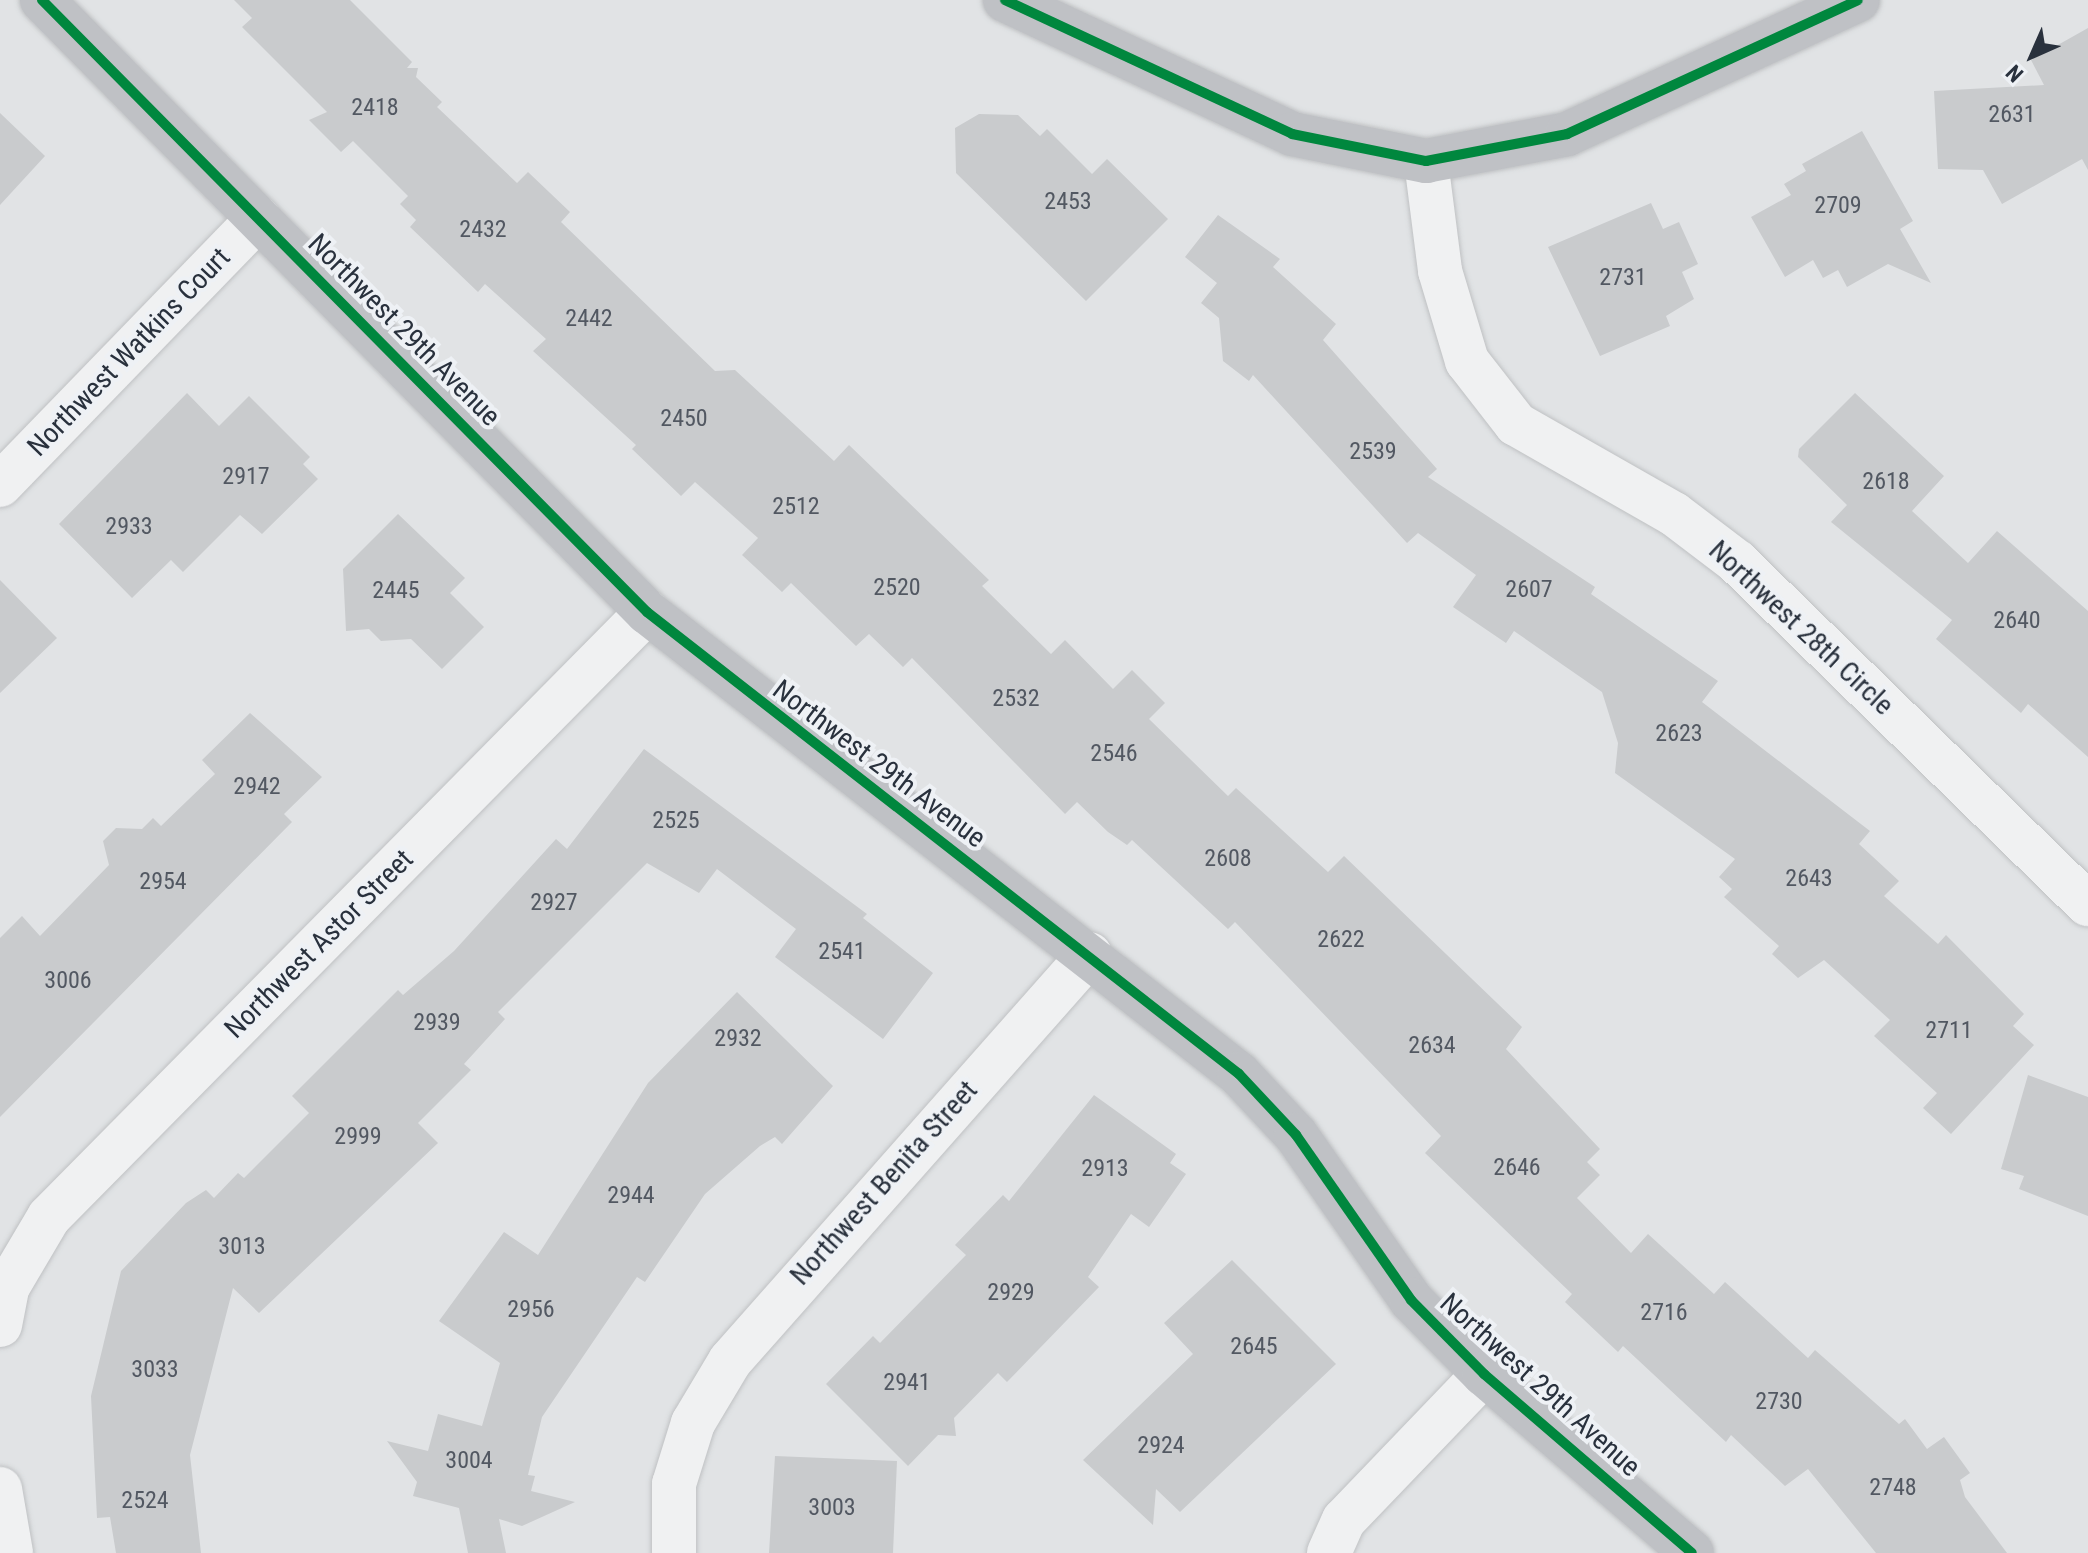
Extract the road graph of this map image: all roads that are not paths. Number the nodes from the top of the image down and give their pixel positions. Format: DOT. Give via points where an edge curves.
graph roads {
  1 [pos="42,0"];
  2 [pos="1005,0"];
  3 [pos="1858,0"];
  4 [pos="1426,161"];
  5 [pos="258,219"];
  6 [pos="0,485"];
  7 [pos="647,612"];
  8 [pos="2088,904"];
  9 [pos="1090,954"];
  10 [pos="3,1307"];
  11 [pos="1484,1374"];
  12 [pos="0,1489"];
  13 [pos="11,1553"];
  14 [pos="674,1553"];
  15 [pos="1329,1553"];
  16 [pos="1692,1553"];
  1 -- 5 [label="street, Northwest 29th Avenue"];
  2 -- 4 [label="street" via="1292,134"];
  3 -- 4 [label="street" via="1567,134"];
  4 -- 8 [label="street, Northwest 28th Circle" via="1440,271 1467,361 1516,424 1674,514 1737,562"];
  5 -- 6 [label="street, Northwest Watkins Court"];
  5 -- 7 [label="street, Northwest 29th Avenue"];
  7 -- 9 [label="street, Northwest 29th Avenue" via="822,754"];
  7 -- 10 [label="street, Northwest Astor Street" via="49,1217"];
  9 -- 11 [label="street, Northwest 29th Avenue" via="1239,1074 1296,1135 1411,1300"];
  9 -- 14 [label="street, Northwest Benita Street" via="772,1308 693,1423 674,1484"];
  11 -- 15 [label="street" via="1344,1520"];
  11 -- 16 [label="street, Northwest 29th Avenue"];
  12 -- 13 [label="street"];
}
